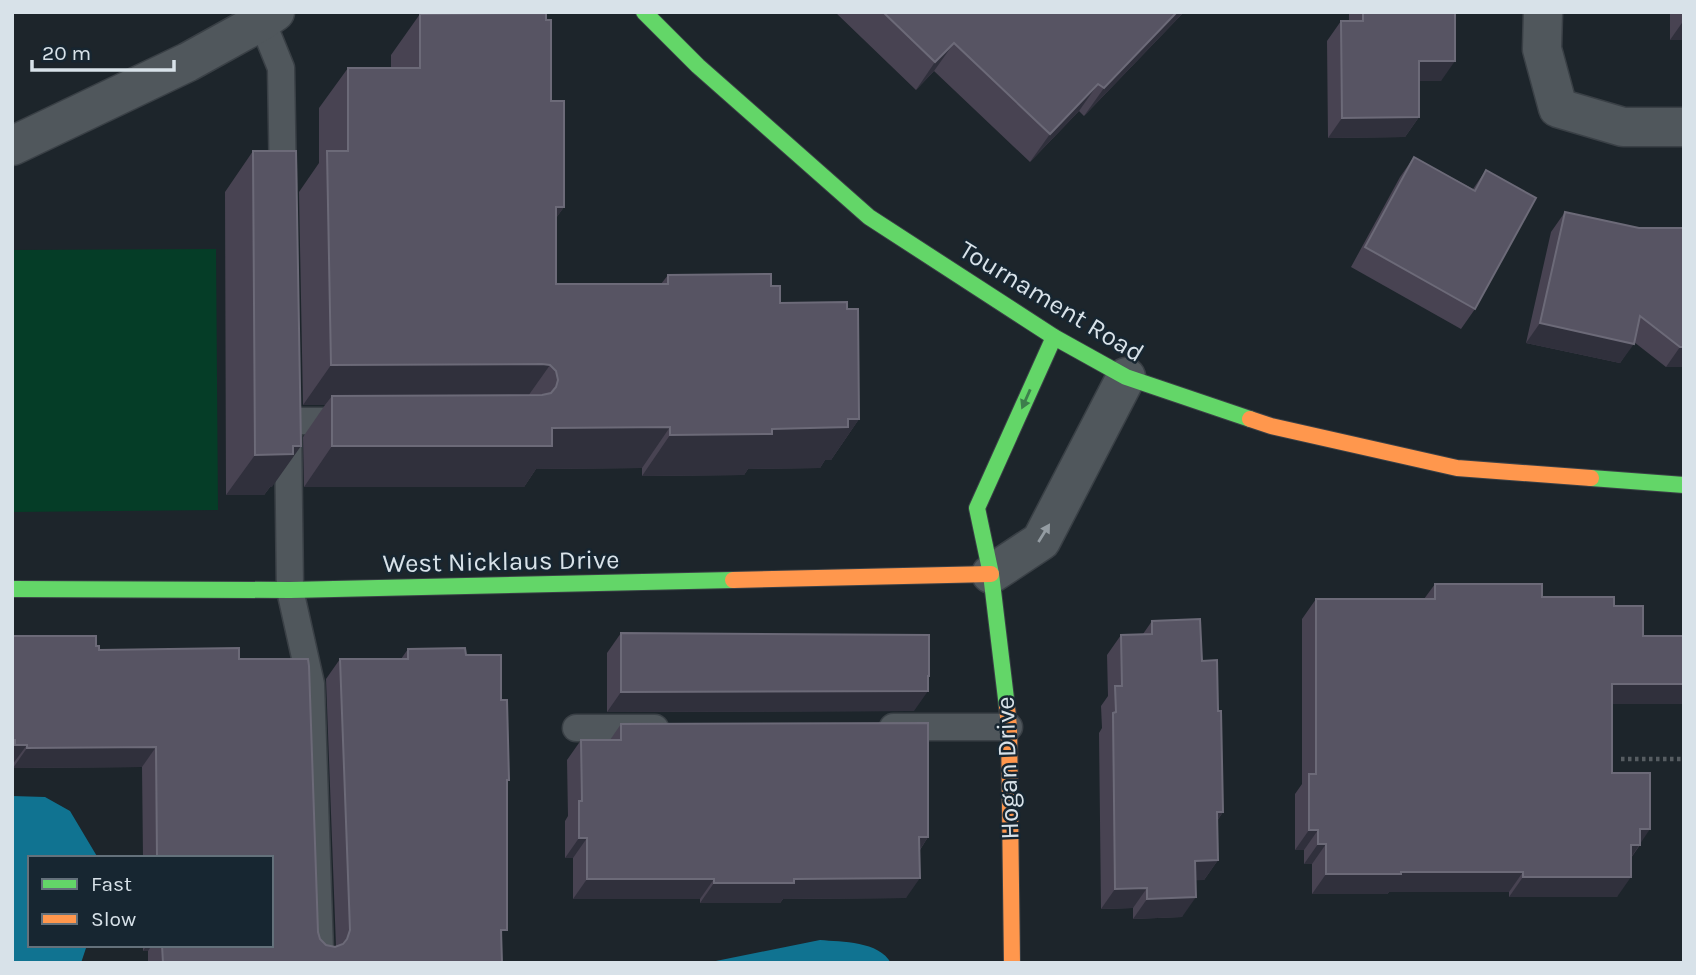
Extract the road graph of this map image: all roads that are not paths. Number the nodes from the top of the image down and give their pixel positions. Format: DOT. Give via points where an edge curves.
graph roads {
  1 [pos="644,12"];
  2 [pos="1543,12"];
  3 [pos="269,17"];
  4 [pos="1684,127"];
  5 [pos="12,146"];
  6 [pos="284,217"];
  7 [pos="1054,337"];
  8 [pos="1126,377"];
  9 [pos="287,394"];
  10 [pos="288,421"];
  11 [pos="368,421"];
  12 [pos="1684,485"];
  13 [pos="991,575"];
  14 [pos="12,589"];
  15 [pos="290,590"];
  16 [pos="674,727"];
  17 [pos="870,727"];
  18 [pos="1009,727"];
  19 [pos="576,728"];
  20 [pos="320,951"];
  21 [pos="1012,963"];
  1 -- 7 [label="street, Tournament Road" via="698,66 869,217"];
  2 -- 4 [label="street" via="1542,49 1558,108 1623,127"];
  3 -- 5 [label="street" via="188,62"];
  3 -- 6 [label="lane" via="281,68"];
  7 -- 8 [label="street, Tournament Road"];
  7 -- 13 [label="street, Hogan Drive, one-way" via="977,508"];
  8 -- 12 [label="street, Tournament Road" via="1272,426 1457,468"];
  13 -- 8 [label="street, one-way" via="1041,541"];
  9 -- 10 [label="lane"];
  10 -- 11 [label="lane"];
  10 -- 15 [label="lane"];
  13 -- 15 [label="street, West Nicklaus Drive"];
  13 -- 18 [label="street, Hogan Drive"];
  14 -- 15 [label="street, West Nicklaus Drive"];
  15 -- 20 [label="lane" via="311,684"];
  16 -- 19 [label="lane"];
  17 -- 18 [label="lane"];
  18 -- 21 [label="street, Hogan Drive"];
}
